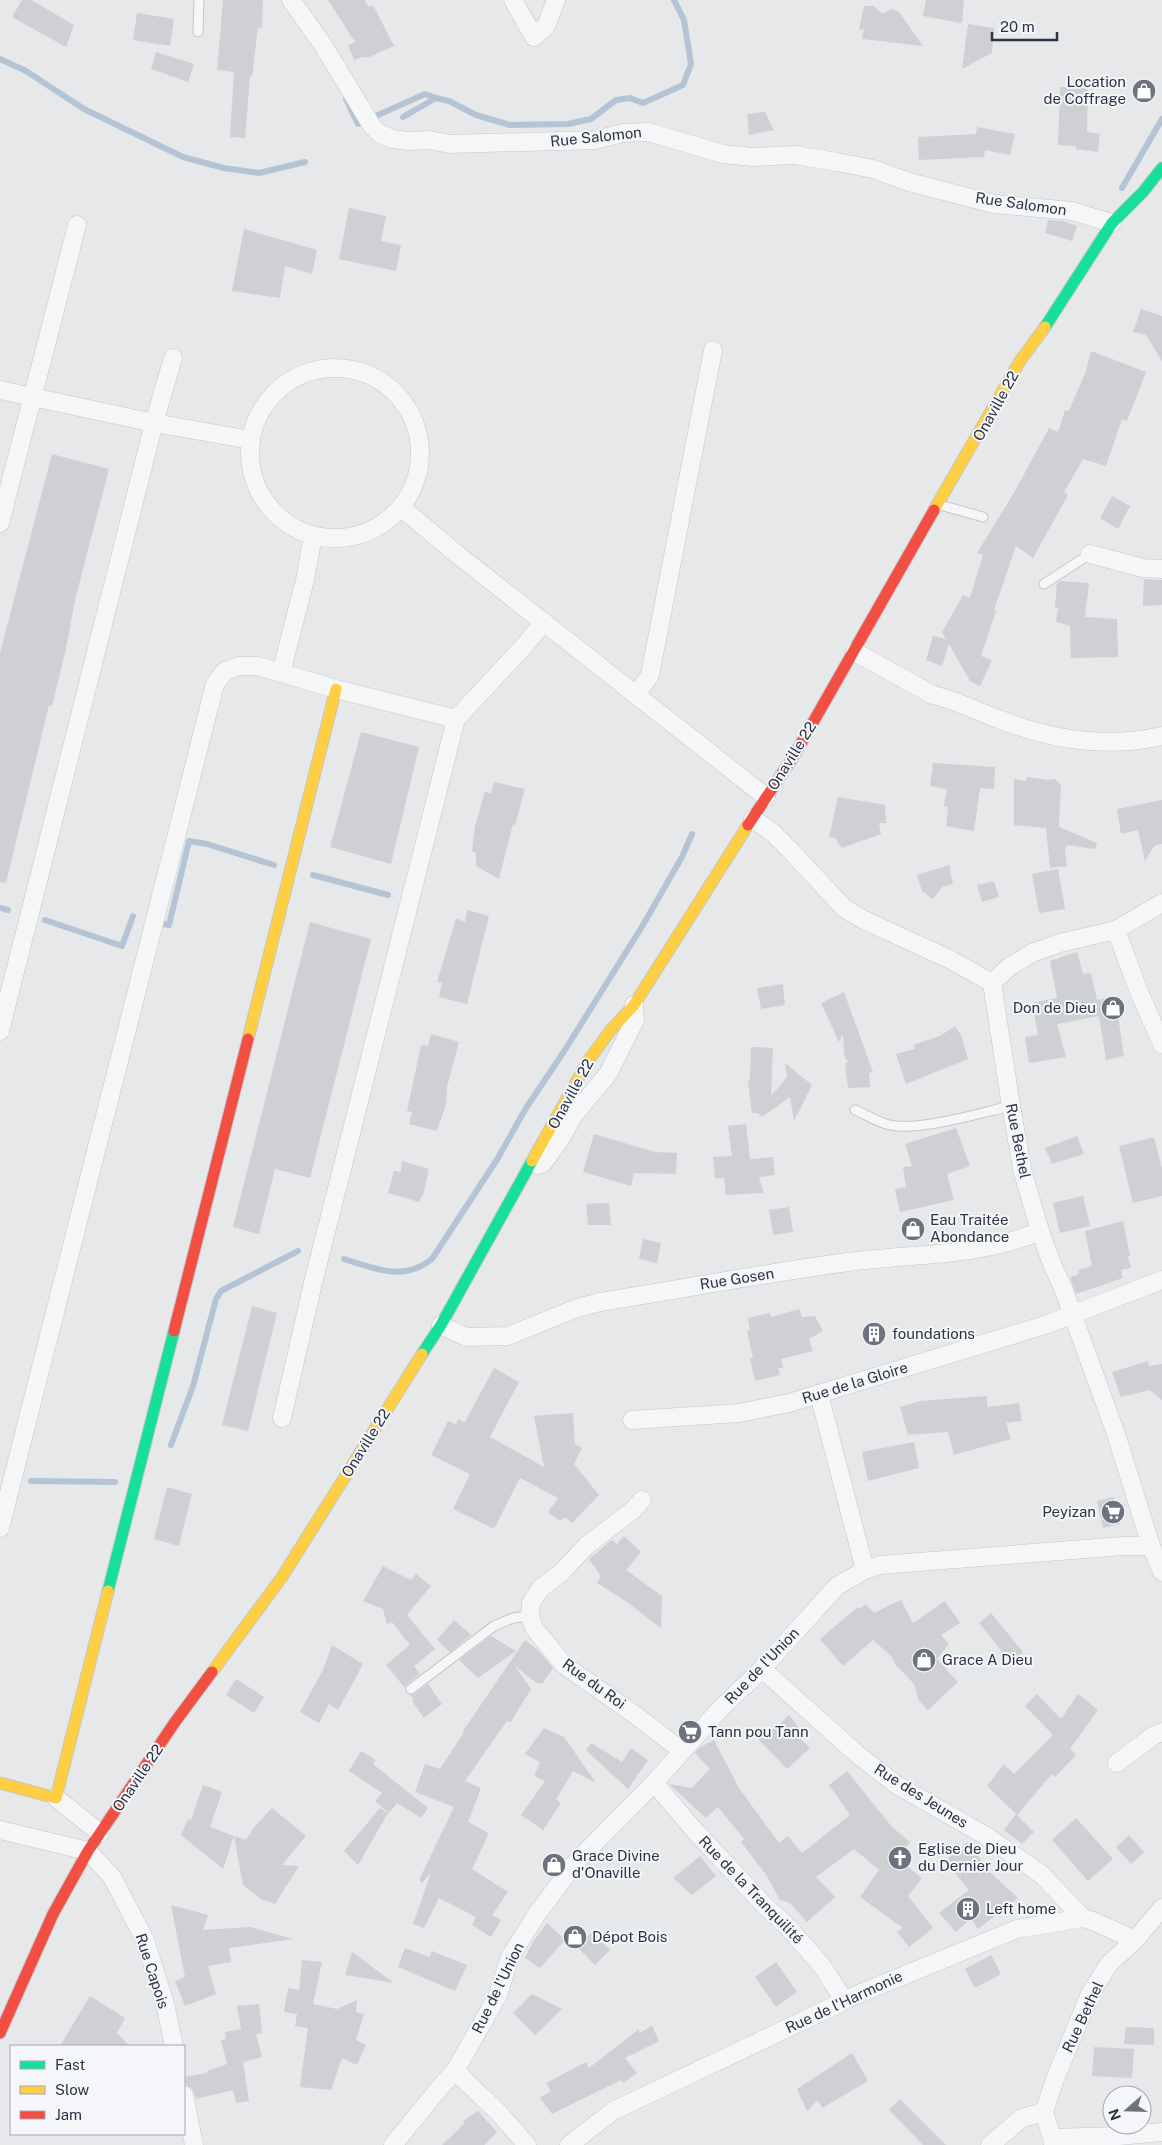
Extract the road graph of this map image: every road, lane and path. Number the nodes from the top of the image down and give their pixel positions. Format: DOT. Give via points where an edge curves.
graph roads {
  1 [pos="199,0"];
  2 [pos="291,0"];
  3 [pos="513,0"];
  4 [pos="556,0"];
  5 [pos="198,32"];
  6 [pos="1162,168"];
  7 [pos="1112,223"];
  8 [pos="77,225"];
  9 [pos="713,350"];
  10 [pos="173,358"];
  11 [pos="0,390"];
  12 [pos="32,395"];
  13 [pos="154,422"];
  14 [pos="250,440"];
  15 [pos="938,505"];
  16 [pos="402,508"];
  17 [pos="983,517"];
  18 [pos="0,524"];
  19 [pos="313,536"];
  20 [pos="1090,554"];
  21 [pos="1162,569"];
  22 [pos="1044,584"];
  23 [pos="544,622"];
  24 [pos="855,652"];
  25 [pos="281,673"];
  26 [pos="336,688"];
  27 [pos="637,694"];
  28 [pos="456,719"];
  29 [pos="1162,736"];
  30 [pos="766,797"];
  31 [pos="753,819"];
  32 [pos="1162,903"];
  33 [pos="1116,930"];
  34 [pos="992,983"];
  35 [pos="634,1004"];
  36 [pos="0,1031"];
  37 [pos="1162,1044"];
  38 [pos="1010,1106"];
  39 [pos="855,1110"];
  40 [pos="530,1168"];
  41 [pos="1040,1231"];
  42 [pos="1162,1280"];
  43 [pos="1073,1314"];
  44 [pos="441,1325"];
  45 [pos="819,1394"];
  46 [pos="282,1418"];
  47 [pos="632,1420"];
  48 [pos="642,1500"];
  49 [pos="0,1528"];
  50 [pos="1151,1546"];
  51 [pos="864,1570"];
  52 [pos="1162,1572"];
  53 [pos="530,1616"];
  54 [pos="762,1669"];
  55 [pos="411,1689"];
  56 [pos="1162,1732"];
  57 [pos="682,1751"];
  58 [pos="1117,1763"];
  59 [pos="0,1783"];
  60 [pos="654,1784"];
  61 [pos="56,1798"];
  62 [pos="0,1830"];
  63 [pos="100,1833"];
  64 [pos="88,1851"];
  65 [pos="1162,1908"];
  66 [pos="1083,1918"];
  67 [pos="1135,1940"];
  68 [pos="844,2000"];
  69 [pos="0,2033"];
  70 [pos="174,2045"];
  71 [pos="455,2071"];
  72 [pos="185,2099"];
  73 [pos="1044,2112"];
  74 [pos="1162,2132"];
  75 [pos="1053,2141"];
  76 [pos="194,2145"];
  77 [pos="393,2145"];
  78 [pos="527,2145"];
  79 [pos="569,2145"];
  80 [pos="990,2145"];
  1 -- 5 [label="lane"];
  2 -- 7 [label="street, Rue Salomon" via="324,46 372,126 380,134 393,139 450,144 563,142 648,132 723,154 753,157 795,155 837,162 873,169 994,204 1072,211"];
  3 -- 4 [label="street" via="534,37 546,26"];
  6 -- 7 [label="street, Onaville 22"];
  7 -- 15 [label="street, Onaville 22" via="1057,311 1020,361"];
  8 -- 12 [label="street"];
  9 -- 27 [label="street" via="650,675"];
  10 -- 13 [label="street"];
  11 -- 12 [label="street"];
  12 -- 13 [label="street"];
  12 -- 18 [label="street"];
  13 -- 14 [label="street"];
  13 -- 36 [label="street"];
  14 -- 16 [label="street" via="261,410 281,387 295,379 308,372 339,367 370,375 396,393 414,419 421,449 416,480"];
  14 -- 19 [label="street" via="250,465 257,489 266,503 290,526"];
  15 -- 17 [label="lane"];
  15 -- 24 [label="street, Onaville 22"];
  16 -- 19 [label="street" via="377,529 346,539"];
  16 -- 23 [label="street"];
  19 -- 25 [label="street"];
  20 -- 21 [label="street" via="1143,568"];
  20 -- 22 [label="lane"];
  23 -- 27 [label="street"];
  23 -- 28 [label="street"];
  24 -- 29 [label="street" via="933,695 1042,733 1114,743"];
  24 -- 30 [label="street, Onaville 22"];
  25 -- 26 [label="street"];
  25 -- 49 [label="street" via="258,666 239,666 225,671 215,684"];
  26 -- 28 [label="street"];
  26 -- 61 [label="street"];
  27 -- 30 [label="street"];
  28 -- 46 [label="street"];
  30 -- 31 [label="street, Onaville 22"];
  31 -- 34 [label="street" via="790,849 844,908"];
  31 -- 35 [label="street, Onaville 22"];
  32 -- 33 [label="street"];
  33 -- 34 [label="street" via="1032,953 1009,967"];
  33 -- 37 [label="street"];
  34 -- 38 [label="street, Rue Bethel"];
  35 -- 40 [label="street, Onaville 22" via="588,1061"];
  35 -- 40 [label="street" via="635,1020 608,1074 573,1116 543,1163"];
  38 -- 39 [label="lane" via="903,1127 885,1124"];
  38 -- 41 [label="street, Rue Bethel" via="1023,1173"];
  40 -- 44 [label="street, Onaville 22"];
  41 -- 43 [label="street, Rue Bethel"];
  41 -- 44 [label="street, Rue Gosen" via="990,1248 843,1262 600,1302 508,1336 466,1337"];
  42 -- 43 [label="street, Rue de la Gloire"];
  43 -- 45 [label="street, Rue de la Gloire"];
  43 -- 50 [label="street, Rue Bethel" via="1116,1434"];
  44 -- 63 [label="street, Onaville 22" via="282,1578 176,1722"];
  45 -- 47 [label="street, Rue de la Gloire" via="739,1413"];
  45 -- 51 [label="street"];
  48 -- 53 [label="street" via="541,1588 531,1603"];
  50 -- 51 [label="street, Rue de l'Union" via="942,1559 880,1565"];
  50 -- 52 [label="street, Rue Bethel"];
  51 -- 54 [label="street, Rue de l'Union" via="837,1586"];
  53 -- 55 [label="lane" via="512,1618 494,1626"];
  53 -- 57 [label="street, Rue du Roi" via="534,1628 564,1665"];
  54 -- 57 [label="street, Rue de l'Union"];
  54 -- 66 [label="street, Rue des Jeunes" via="857,1754 897,1785 986,1836 1041,1874"];
  56 -- 58 [label="street"];
  57 -- 60 [label="street, Rue de l'Union"];
  59 -- 61 [label="street"];
  60 -- 68 [label="street, Rue de la Tranquilité" via="694,1831 788,1927 822,1966"];
  60 -- 71 [label="street, Rue de l'Union" via="576,1863 537,1914 510,1957 498,1995"];
  61 -- 63 [label="street"];
  62 -- 64 [label="street"];
  63 -- 64 [label="street, Onaville 22"];
  64 -- 69 [label="street, Onaville 22" via="53,1914"];
  64 -- 70 [label="street, Rue Capois" via="112,1877 145,1940"];
  65 -- 67 [label="street, Rue Bethel"];
  66 -- 67 [label="street"];
  66 -- 68 [label="street, Rue de l'Harmonie" via="1017,1929"];
  67 -- 73 [label="street, Rue Bethel" via="1109,1964 1090,1994"];
  68 -- 79 [label="street, Rue de l'Harmonie" via="613,2111"];
  71 -- 77 [label="street, Rue de l'Union"];
  71 -- 78 [label="street"];
  72 -- 76 [label="street"];
  73 -- 75 [label="street"];
  73 -- 80 [label="street" via="1022,2118"];
  74 -- 75 [label="street"];
}
